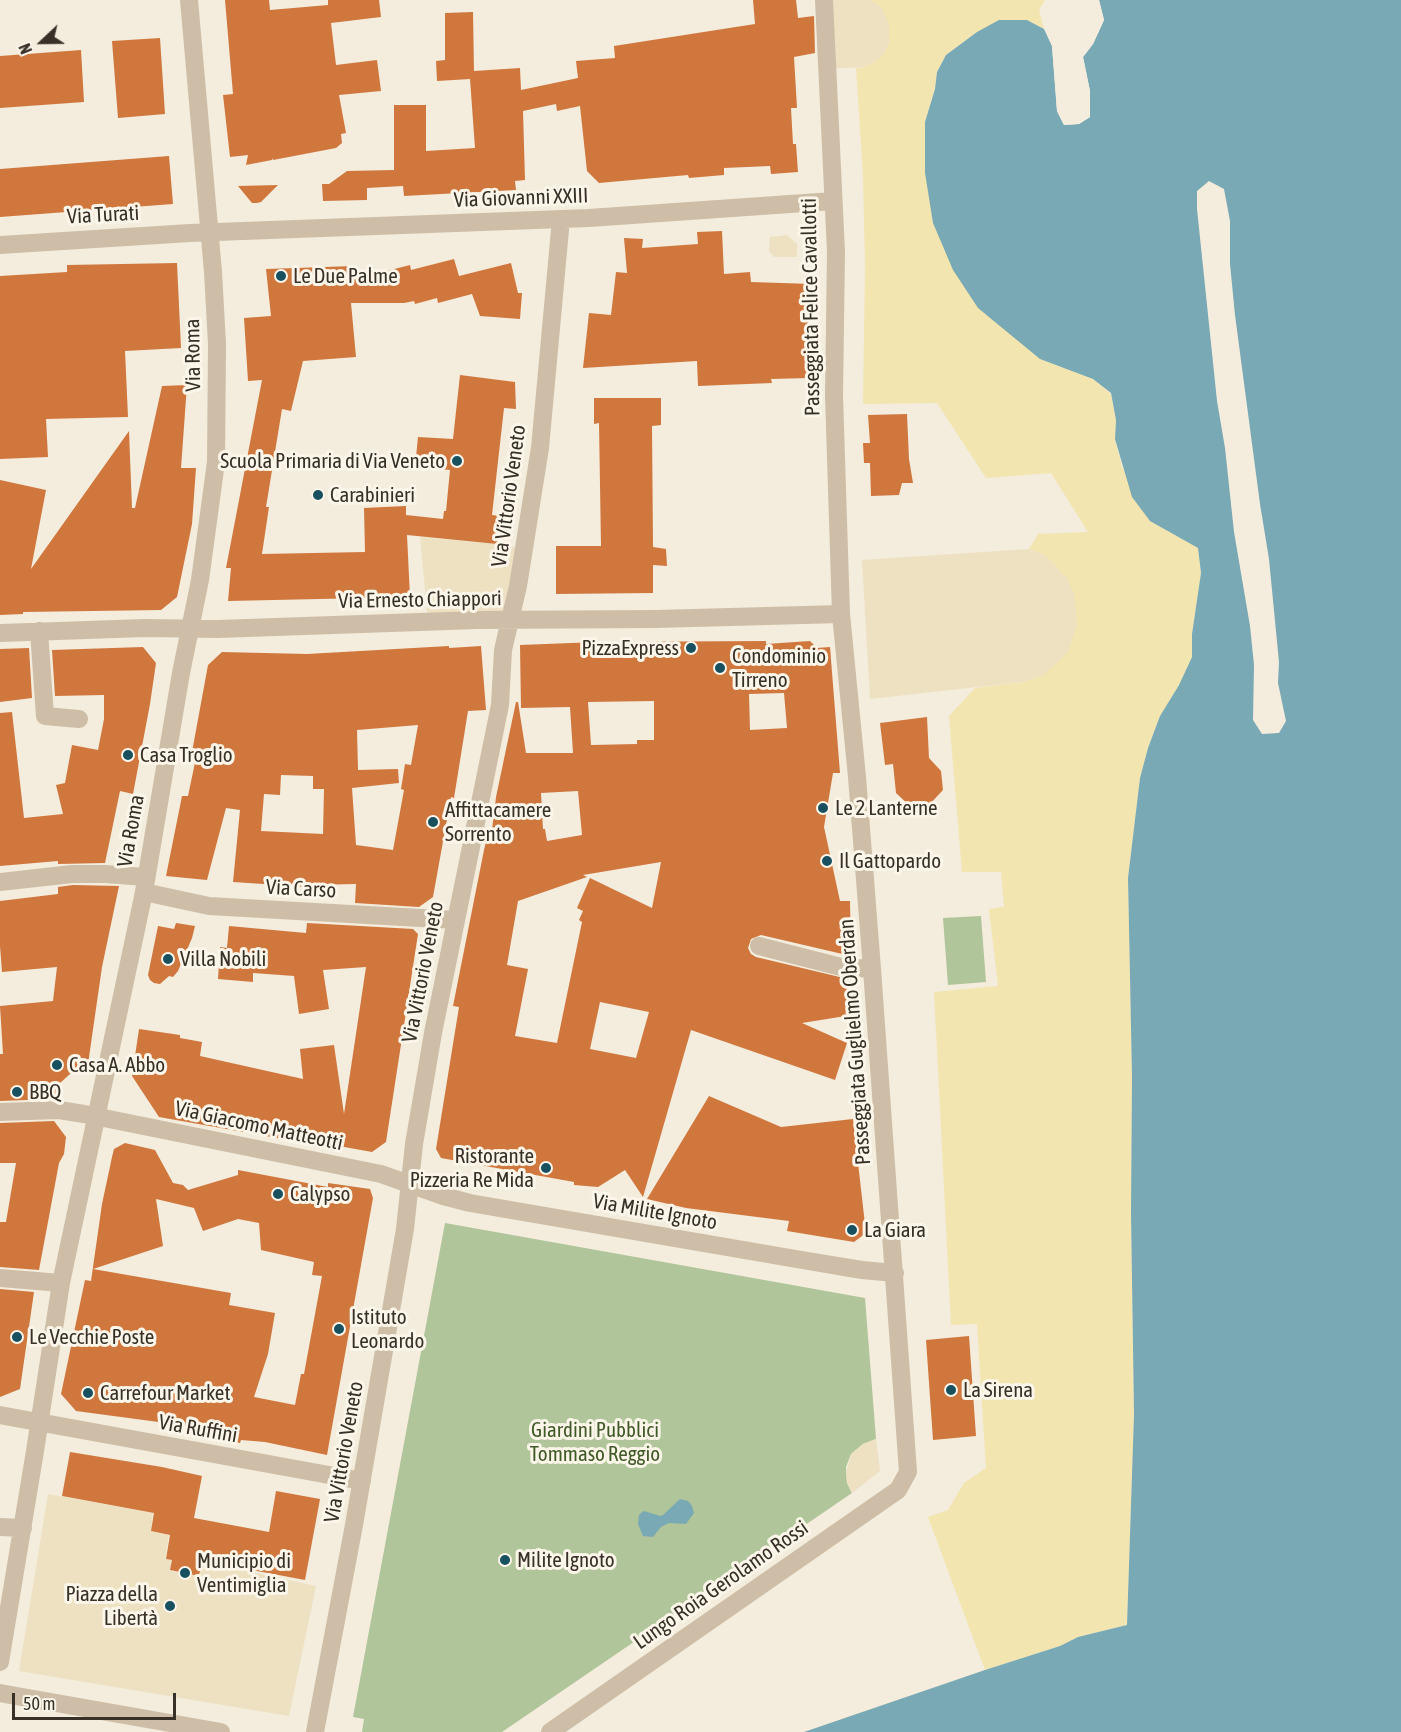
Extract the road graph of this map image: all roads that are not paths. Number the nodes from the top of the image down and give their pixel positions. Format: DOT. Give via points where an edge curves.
graph roads {
  1 [pos="189,0"];
  2 [pos="824,0"];
  3 [pos="833,201"];
  4 [pos="561,219"];
  5 [pos="209,233"];
  6 [pos="0,245"];
  7 [pos="841,614"];
  8 [pos="510,621"];
  9 [pos="189,630"];
  10 [pos="39,631"];
  11 [pos="0,633"];
  12 [pos="79,719"];
  13 [pos="0,882"];
  14 [pos="145,885"];
  15 [pos="456,920"];
  16 [pos="759,946"];
  17 [pos="872,969"];
  18 [pos="0,1112"];
  19 [pos="97,1116"];
  20 [pos="410,1184"];
  21 [pos="895,1273"];
  22 [pos="0,1278"];
  23 [pos="61,1283"];
  24 [pos="0,1415"];
  25 [pos="33,1421"];
  26 [pos="909,1468"];
  27 [pos="362,1481"];
  28 [pos="0,1527"];
  29 [pos="23,1528"];
  30 [pos="0,1662"];
  31 [pos="0,1693"];
  32 [pos="221,1732"];
  33 [pos="315,1732"];
  34 [pos="550,1732"];
  1 -- 5 [label="street, Via Roma"];
  2 -- 3 [label="street, Passeggiata Felice Cavallotti"];
  3 -- 4 [label="street, Via Giovanni XXIII"];
  3 -- 7 [label="street, Passeggiata Felice Cavallotti"];
  4 -- 5 [label="street, Via Giovanni XXIII"];
  4 -- 8 [label="street, Via Vittorio Veneto" via="540,448"];
  5 -- 6 [label="street, Via Turati"];
  5 -- 9 [label="street, Via Roma" via="217,344 216,462"];
  7 -- 8 [label="street, Via Ernesto Chiappori"];
  7 -- 17 [label="street, Passeggiata Guglielmo Oberdan"];
  8 -- 9 [label="street, Via Ernesto Chiappori"];
  8 -- 15 [label="street, Via Vittorio Veneto" via="503,650 500,705"];
  9 -- 10 [label="street, Via Ernesto Chiappori"];
  9 -- 14 [label="street, Via Roma"];
  10 -- 11 [label="street, Via Ernesto Chiappori"];
  10 -- 12 [label="street" via="45,716"];
  13 -- 14 [label="street, Via Carso" via="105,874"];
  14 -- 15 [label="street, Via Carso" via="209,906"];
  14 -- 19 [label="street, Via Roma"];
  15 -- 20 [label="street, Via Vittorio Veneto" via="433,1033"];
  16 -- 17 [label="street" via="841,967"];
  17 -- 21 [label="street, Passeggiata Guglielmo Oberdan"];
  18 -- 19 [label="street, Via Giacomo Matteotti" via="59,1110"];
  19 -- 20 [label="street, Via Giacomo Matteotti" via="381,1174"];
  19 -- 23 [label="street, Via Roma"];
  20 -- 21 [label="street, Via Milite Ignoto" via="470,1203 808,1262"];
  20 -- 27 [label="street, Via Vittorio Veneto"];
  21 -- 26 [label="street, Passeggiata Guglielmo Oberdan"];
  22 -- 23 [label="street"];
  23 -- 25 [label="street, Via Roma"];
  24 -- 25 [label="street, Via Ruffini"];
  25 -- 27 [label="street, Via Ruffini"];
  25 -- 29 [label="street, Via Roma"];
  26 -- 34 [label="street, Lungo Roia Gerolamo Rossi" via="898,1490"];
  27 -- 33 [label="street, Via Vittorio Veneto"];
  28 -- 29 [label="street"];
  29 -- 30 [label="street, Via Roma"];
  31 -- 32 [label="street"];
}
